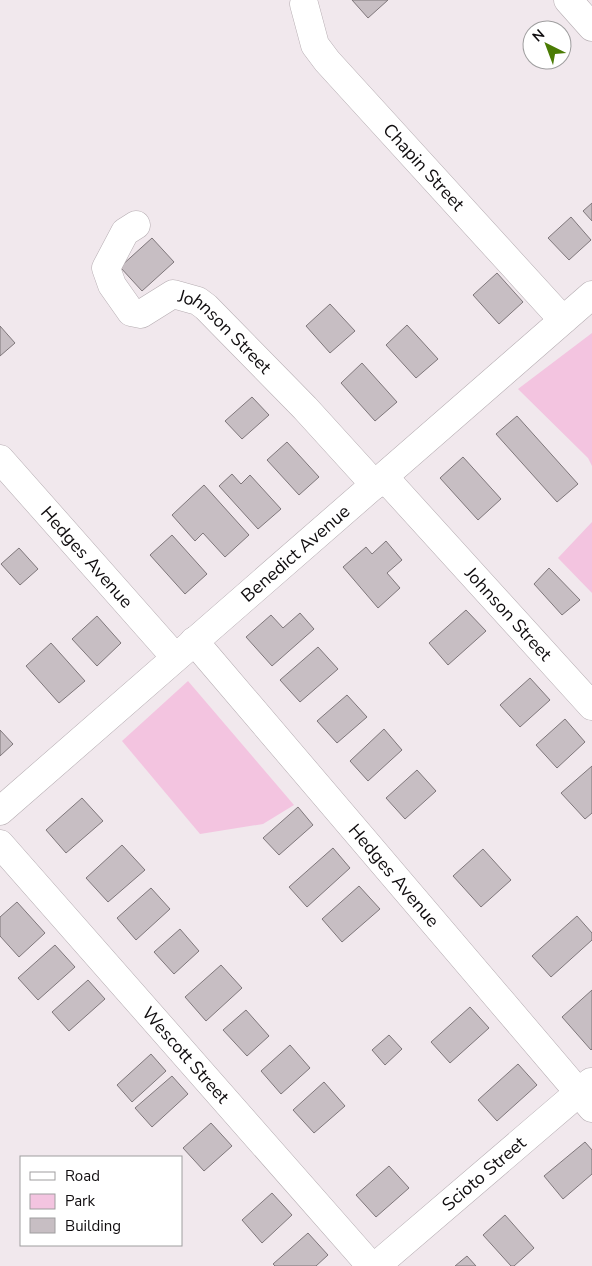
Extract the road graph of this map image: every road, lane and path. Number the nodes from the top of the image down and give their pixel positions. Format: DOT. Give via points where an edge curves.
graph roads {
  1 [pos="568,0"];
  2 [pos="304,4"];
  3 [pos="592,27"];
  4 [pos="136,225"];
  5 [pos="592,295"];
  6 [pos="563,320"];
  7 [pos="0,458"];
  8 [pos="380,481"];
  9 [pos="184,649"];
  10 [pos="592,706"];
  11 [pos="0,811"];
  12 [pos="0,844"];
  13 [pos="588,1094"];
  14 [pos="371,1266"];
  15 [pos="376,1266"];
  1 -- 3 [label="street"];
  2 -- 6 [label="street, Chapin Street" via="315,45 327,61"];
  4 -- 8 [label="street, Johnson Street" via="125,232 106,268 112,286 131,312 142,314 173,294 198,301"];
  5 -- 6 [label="street, Benedict Avenue"];
  6 -- 8 [label="street, Benedict Avenue"];
  7 -- 9 [label="street, Hedges Avenue"];
  8 -- 9 [label="street, Benedict Avenue"];
  8 -- 10 [label="street, Johnson Street"];
  9 -- 11 [label="street, Benedict Avenue"];
  9 -- 13 [label="street, Hedges Avenue"];
  12 -- 14 [label="street, Wescott Street"];
  13 -- 15 [label="street, Scioto Street"];
}
